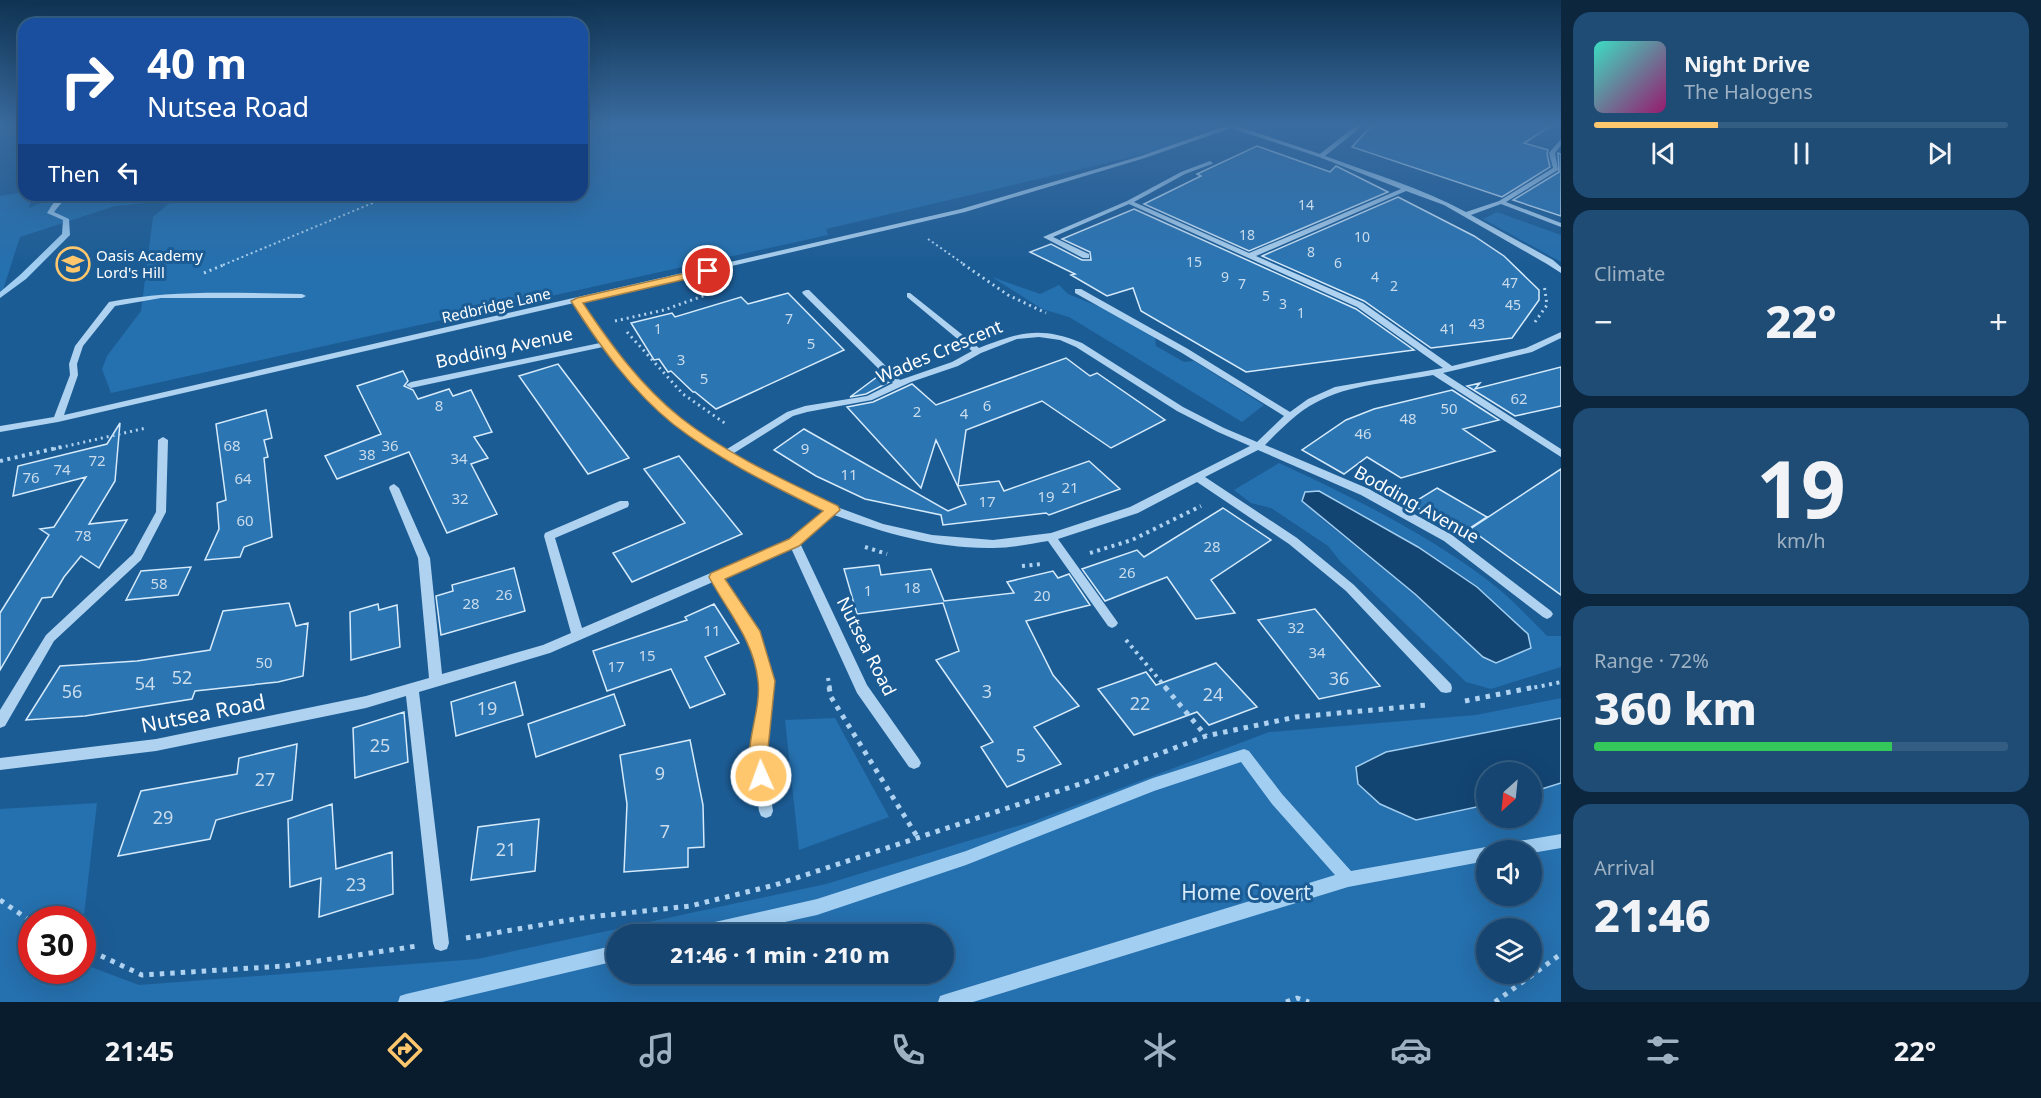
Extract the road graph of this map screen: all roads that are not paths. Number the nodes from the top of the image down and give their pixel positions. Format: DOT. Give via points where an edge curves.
graph roads {
  1 [pos="1097,171"];
  2 [pos="1189,171"];
  3 [pos="1361,171"];
  4 [pos="1553,171"];
  5 [pos="1408,188"];
  6 [pos="1129,202"];
  7 [pos="1501,202"];
  8 [pos="1468,214"];
  9 [pos="1561,225"];
  10 [pos="1251,255"];
  11 [pos="1086,256"];
  12 [pos="1561,271"];
  13 [pos="1078,291"];
  14 [pos="806,292"];
  15 [pos="910,295"];
  16 [pos="302,296"];
  17 [pos="577,301"];
  18 [pos="1561,334"];
  19 [pos="605,344"];
  20 [pos="978,351"];
  21 [pos="1451,369"];
  22 [pos="1435,372"];
  23 [pos="899,384"];
  24 [pos="411,386"];
  25 [pos="1290,416"];
  26 [pos="58,419"];
  27 [pos="0,429"];
  28 [pos="164,440"];
  29 [pos="1258,446"];
  30 [pos="726,454"];
  31 [pos="1561,454"];
  32 [pos="1199,478"];
  33 [pos="394,488"];
  34 [pos="624,504"];
  35 [pos="833,510"];
  36 [pos="1051,537"];
  37 [pos="794,542"];
  38 [pos="716,577"];
  39 [pos="1546,614"];
  40 [pos="1112,623"];
  41 [pos="579,635"];
  42 [pos="436,682"];
  43 [pos="1446,688"];
  44 [pos="412,689"];
  45 [pos="0,722"];
  46 [pos="914,763"];
  47 [pos="0,764"];
  48 [pos="766,811"];
  49 [pos="441,943"];
  1 -- 17 [label="street, Redbridge Lane" via="963,211"];
  2 -- 6 [label="street"];
  3 -- 5 [label="street"];
  4 -- 7 [label="street"];
  5 -- 8 [label="street"];
  5 -- 10 [label="street"];
  6 -- 10 [label="street"];
  6 -- 11 [label="street" via="1047,237"];
  7 -- 8 [label="street"];
  7 -- 9 [label="street"];
  8 -- 12 [label="street"];
  10 -- 21 [label="street" via="1360,304"];
  13 -- 25 [label="street" via="1198,357"];
  14 -- 23 [label="street"];
  15 -- 20 [label="street"];
  16 -- 26 [label="street" via="162,296 112,304 79,346 74,375"];
  17 -- 19 [label="street, Bodding Avenue"];
  17 -- 26 [label="street, Redbridge Lane"];
  18 -- 21 [label="street, Bodding Avenue" via="1535,348"];
  19 -- 24 [label="street, Bodding Avenue"];
  19 -- 30 [label="street, Bodding Avenue" via="640,386 677,421"];
  20 -- 23 [label="street, Wades Crescent" via="955,364"];
  20 -- 29 [label="street, Wades Crescent" via="1015,337 1039,334 1062,338 1180,409"];
  21 -- 22 [label="street, Bodding Avenue"];
  22 -- 25 [label="street, Bodding Avenue" via="1338,389"];
  22 -- 31 [label="street"];
  23 -- 30 [label="street, Wades Crescent" via="869,398 789,414"];
  25 -- 29 [label="street, Bodding Avenue"];
  26 -- 27 [label="street, Redbridge Lane"];
  28 -- 45 [label="street" via="161,512 137,557 50,638"];
  29 -- 32 [label="street, Bodding Avenue"];
  29 -- 39 [label="street, Bodding Avenue" via="1365,492 1448,538"];
  30 -- 35 [label="street, Bodding Avenue"];
  32 -- 36 [label="street, Bodding Avenue" via="1134,510"];
  32 -- 43 [label="street" via="1293,541 1350,588"];
  33 -- 42 [label="street" via="424,558"];
  34 -- 41 [label="street" via="549,536"];
  35 -- 36 [label="street, Bodding Avenue" via="881,528 932,539 993,544"];
  35 -- 37 [label="street, Nutsea Road"];
  36 -- 40 [label="street"];
  37 -- 38 [label="street, Nutsea Road"];
  37 -- 46 [label="street, Nutsea Road" via="862,689"];
  38 -- 41 [label="street, Nutsea Road"];
  38 -- 48 [label="street" via="752,631 767,681 758,758"];
  41 -- 42 [label="street, Nutsea Road"];
  42 -- 44 [label="street, Nutsea Road"];
  44 -- 47 [label="street, Nutsea Road" via="156,745"];
  44 -- 49 [label="street"];
}
